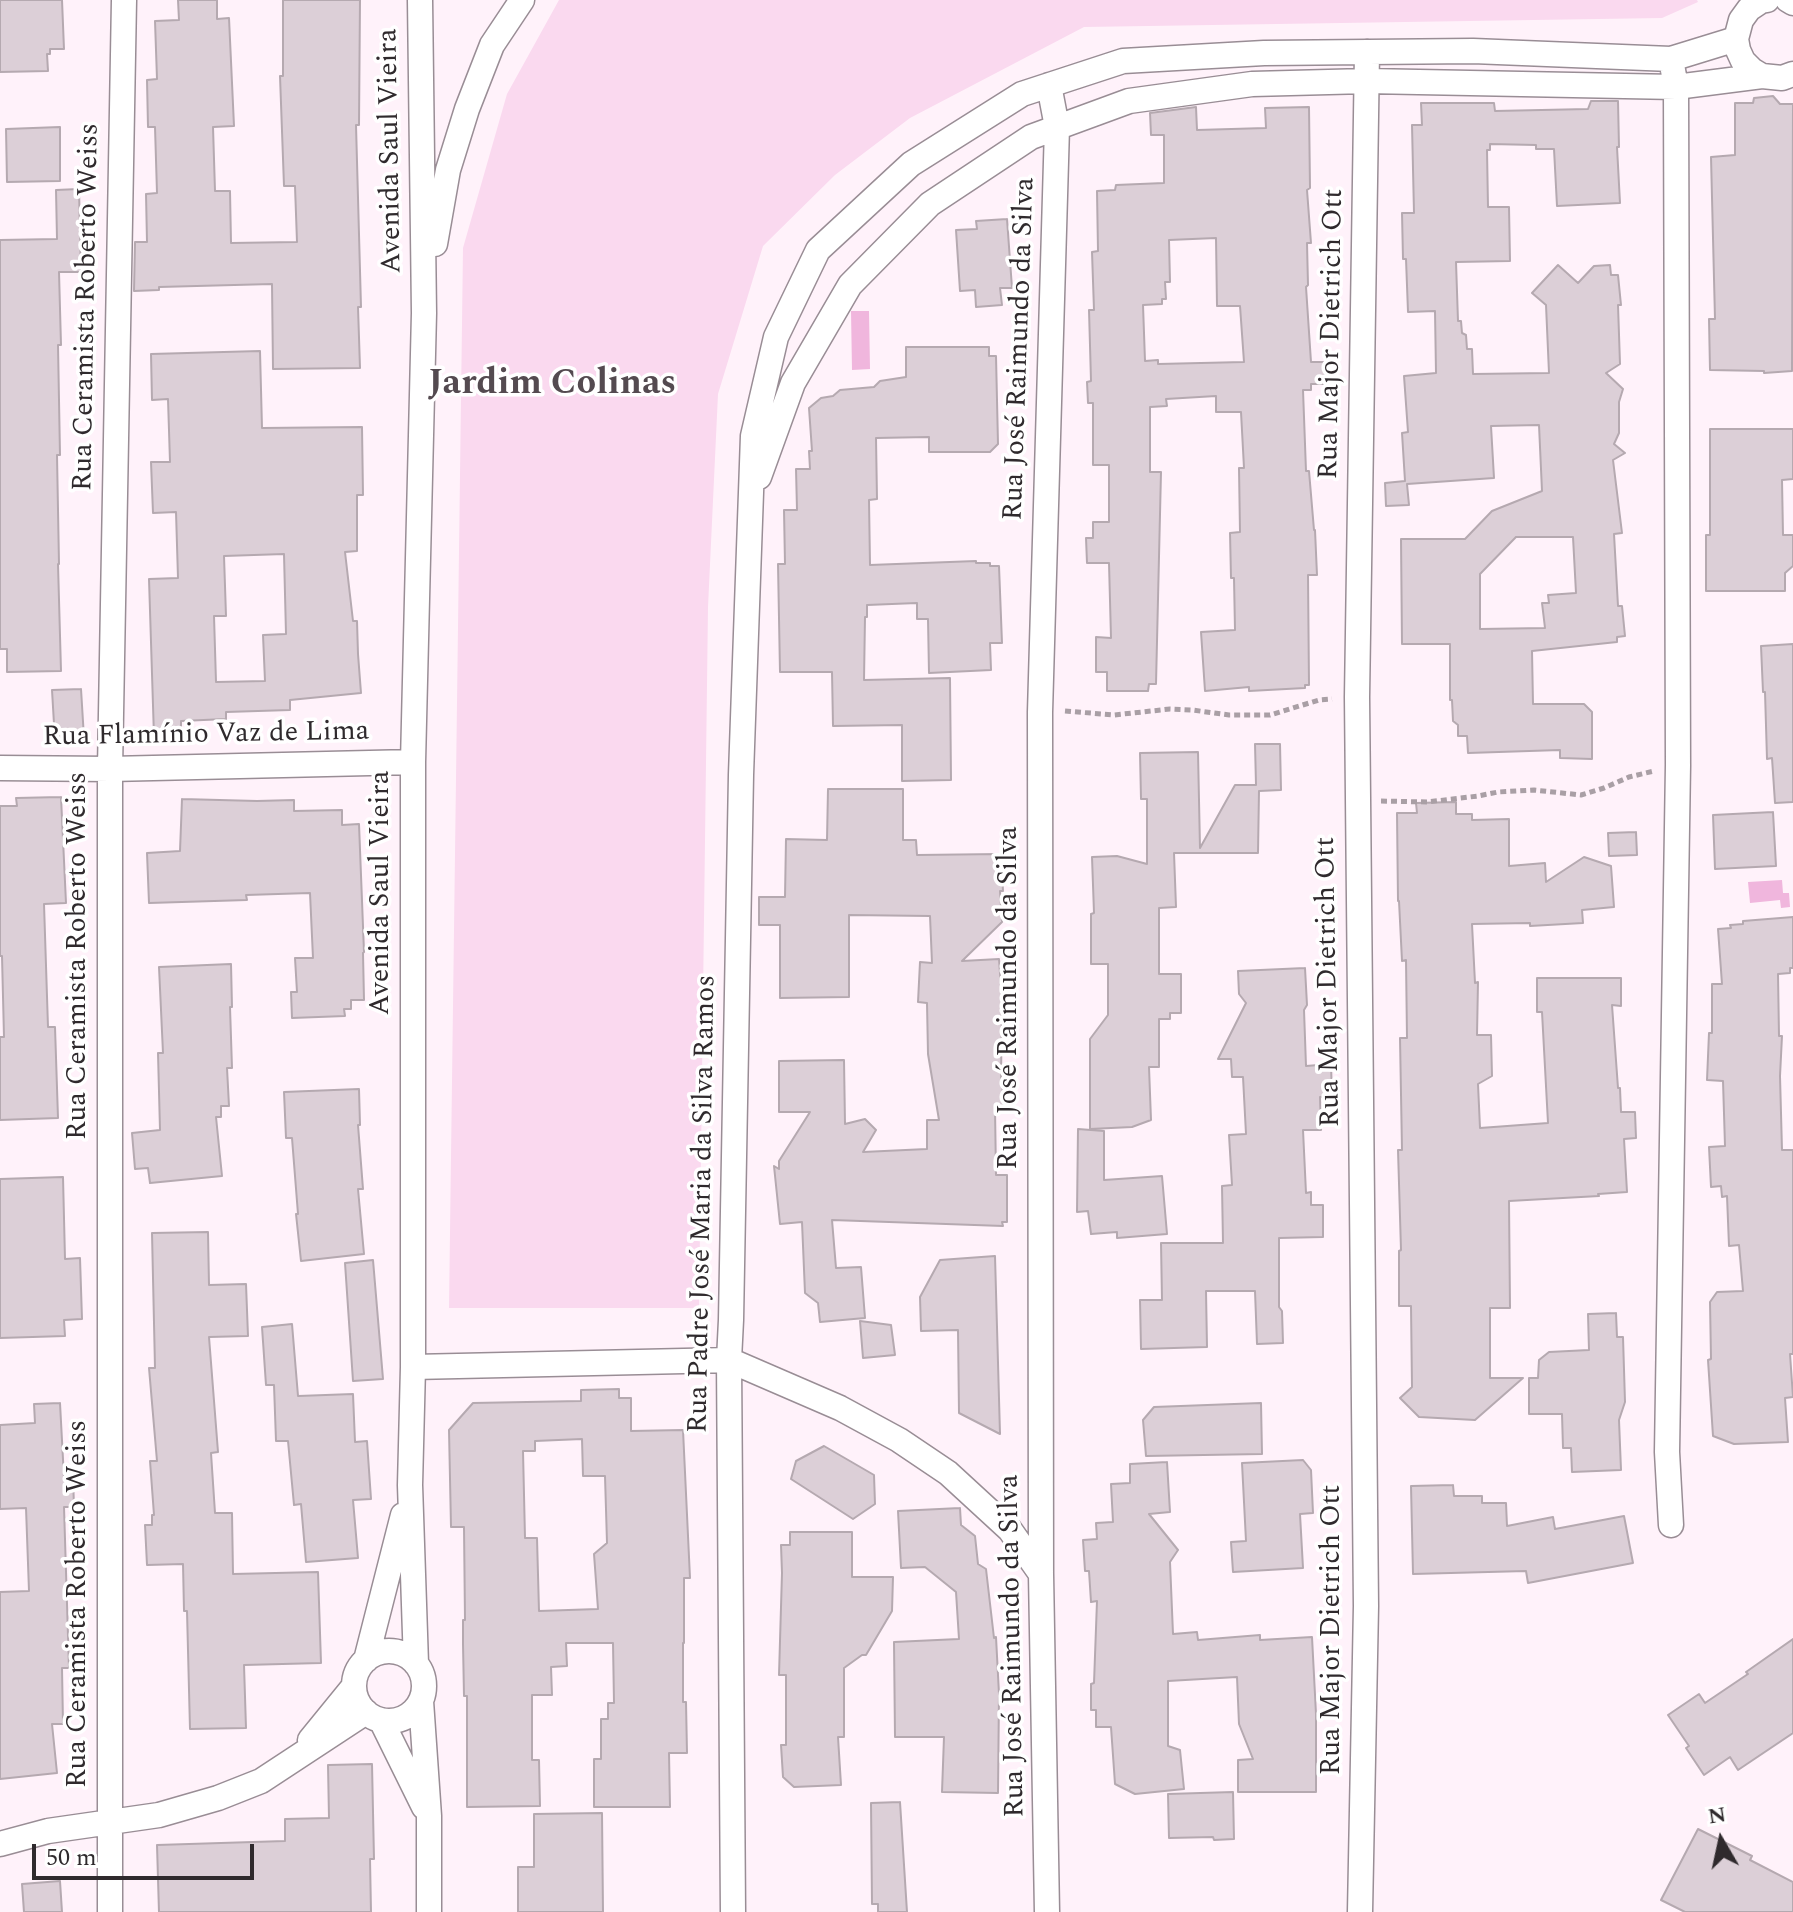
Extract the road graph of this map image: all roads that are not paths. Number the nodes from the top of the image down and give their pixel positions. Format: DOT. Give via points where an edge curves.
graph roads {
  1 [pos="124,0"];
  2 [pos="420,0"];
  3 [pos="522,0"];
  4 [pos="1767,0"];
  5 [pos="1737,19"];
  6 [pos="1367,52"];
  7 [pos="1671,59"];
  8 [pos="1793,75"];
  9 [pos="1762,76"];
  10 [pos="1367,81"];
  11 [pos="1049,85"];
  12 [pos="1676,87"];
  13 [pos="1057,127"];
  14 [pos="424,302"];
  15 [pos="751,498"];
  16 [pos="413,762"];
  17 [pos="0,768"];
  18 [pos="110,769"];
  19 [pos="729,1360"];
  20 [pos="413,1367"];
  21 [pos="410,1485"];
  22 [pos="1671,1525"];
  23 [pos="1041,1574"];
  24 [pos="366,1660"];
  25 [pos="416,1664"];
  26 [pos="354,1686"];
  27 [pos="421,1701"];
  28 [pos="373,1716"];
  29 [pos="295,1759"];
  30 [pos="429,1816"];
  31 [pos="110,1822"];
  32 [pos="0,1844"];
  33 [pos="110,1912"];
  34 [pos="429,1912"];
  35 [pos="733,1912"];
  36 [pos="1047,1912"];
  37 [pos="1360,1912"];
  1 -- 18 [label="street, Rua Ceramista Roberto Weiss"];
  2 -- 14 [label="street, Avenida Saul Vieira"];
  3 -- 14 [label="street, Avenida Saul Vieira" via="492,45 467,109 448,170"];
  4 -- 5 [label="street"];
  5 -- 7 [label="street, Rua Padre José Maria da Silva Ramos"];
  5 -- 9 [label="street" via="1738,50"];
  6 -- 7 [label="street, Rua Padre José Maria da Silva Ramos"];
  6 -- 10 [label="street, Rua Major Dietrich Ott"];
  6 -- 11 [label="street, Rua Padre José Maria da Silva Ramos" via="1123,61"];
  7 -- 12 [label="street"];
  8 -- 9 [label="street"];
  9 -- 12 [label="street"];
  10 -- 12 [label="street"];
  10 -- 13 [label="street" via="1252,84 1129,101"];
  10 -- 37 [label="street, Rua Major Dietrich Ott" via="1357,697 1366,1590"];
  11 -- 13 [label="street, Rua José Raimundo da Silva"];
  11 -- 15 [label="street, Rua Padre José Maria da Silva Ramos" via="1022,94 911,164 818,250 776,337 753,436"];
  12 -- 22 [label="street" via="1678,765 1667,1452"];
  13 -- 15 [label="street" via="1031,137 930,204 850,285 793,383"];
  13 -- 23 [label="street, Rua José Raimundo da Silva" via="1040,712"];
  14 -- 16 [label="street, Avenida Saul Vieira"];
  15 -- 19 [label="street, Rua Padre José Maria da Silva Ramos"];
  16 -- 18 [label="street, Rua Flamínio Vaz de Lima"];
  16 -- 20 [label="street, Avenida Saul Vieira"];
  17 -- 18 [label="street, Rua Flamínio Vaz de Lima"];
  18 -- 31 [label="street, Rua Ceramista Roberto Weiss"];
  19 -- 20 [label="street"];
  19 -- 23 [label="street" via="840,1408 948,1473 1010,1530"];
  19 -- 35 [label="street, Rua Padre José Maria da Silva Ramos"];
  20 -- 21 [label="street, Avenida Saul Vieira"];
  21 -- 24 [label="street, Avenida Saul Vieira"];
  21 -- 25 [label="street, Avenida Saul Vieira"];
  23 -- 36 [label="street, Rua José Raimundo da Silva"];
  24 -- 25 [label="street" via="386,1651 408,1656"];
  24 -- 26 [label="street"];
  25 -- 27 [label="street" via="424,1681"];
  26 -- 28 [label="street"];
  26 -- 29 [label="street"];
  27 -- 28 [label="street" via="408,1715 390,1721"];
  27 -- 30 [label="street"];
  28 -- 29 [label="street"];
  28 -- 30 [label="street"];
  29 -- 31 [label="street" via="261,1781 218,1798"];
  30 -- 34 [label="street"];
  31 -- 32 [label="street"];
  31 -- 33 [label="street, Rua Ceramista Roberto Weiss"];
}
